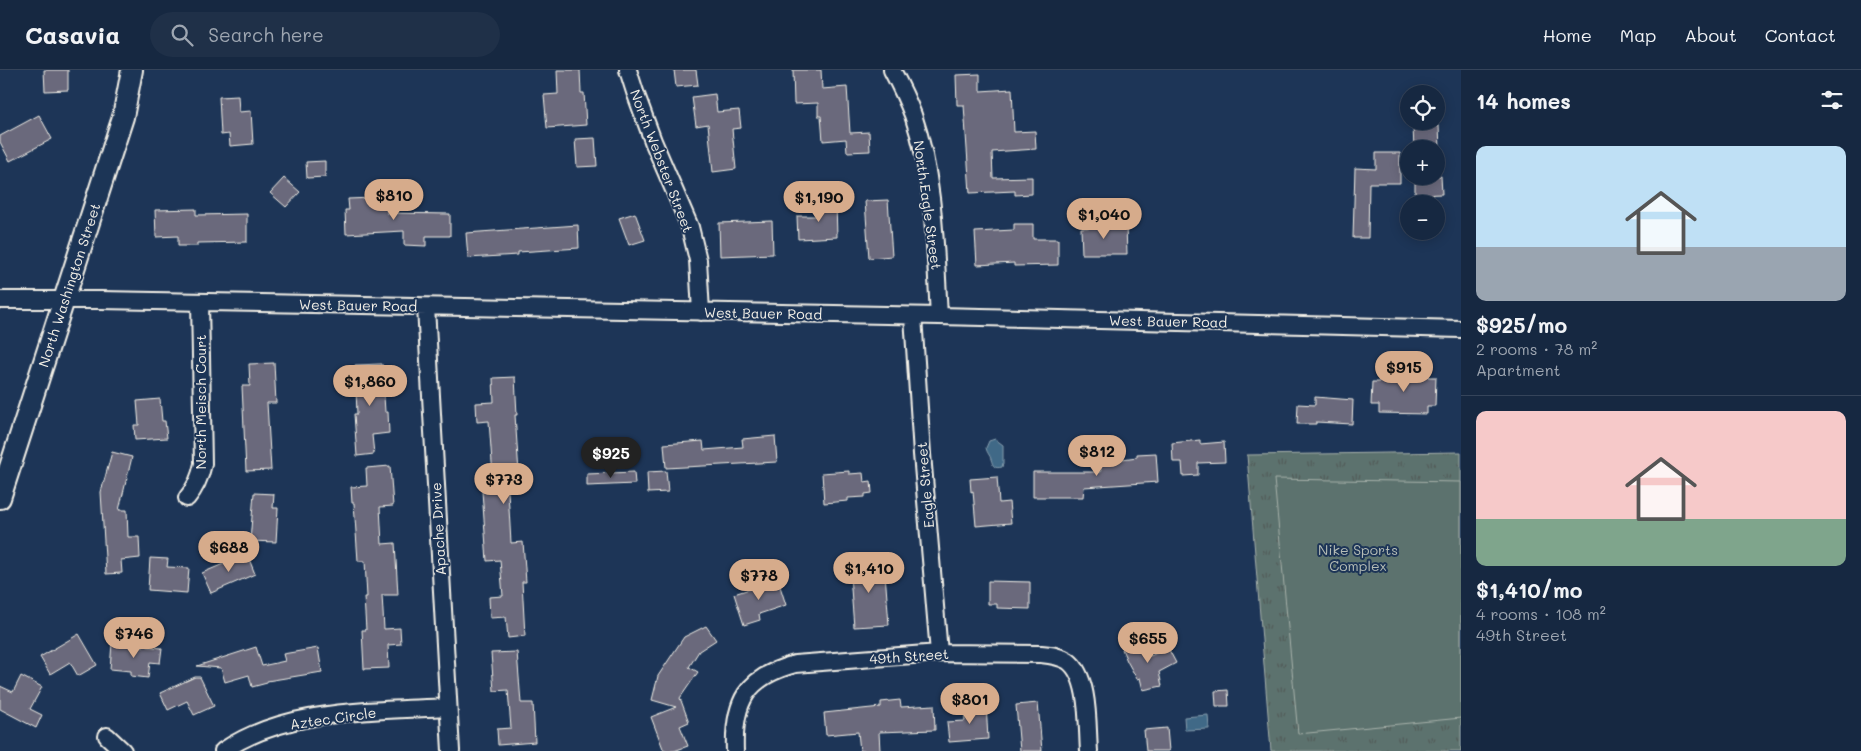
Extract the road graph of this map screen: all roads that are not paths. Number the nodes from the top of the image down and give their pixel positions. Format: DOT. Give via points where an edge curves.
graph roads {
  1 [pos="132,70"];
  2 [pos="628,70"];
  3 [pos="892,70"];
  4 [pos="0,300"];
  5 [pos="64,300"];
  6 [pos="200,302"];
  7 [pos="426,306"];
  8 [pos="700,312"];
  9 [pos="913,316"];
  10 [pos="939,316"];
  11 [pos="1461,329"];
  12 [pos="0,498"];
  13 [pos="187,498"];
  14 [pos="939,653"];
  15 [pos="448,707"];
  16 [pos="107,736"];
  17 [pos="123,751"];
  18 [pos="223,751"];
  19 [pos="450,751"];
  20 [pos="735,751"];
  21 [pos="1089,751"];
  1 -- 5 [label="main road, North Washington Street" via="123,117"];
  2 -- 8 [label="street, North Webster Street" via="653,141 690,227 698,260"];
  3 -- 10 [label="street, North Eagle Street" via="913,114 926,163"];
  4 -- 5 [label="street, West Bauer Road"];
  5 -- 6 [label="street, West Bauer Road"];
  5 -- 12 [label="main road, North Washington Street"];
  6 -- 7 [label="street, West Bauer Road"];
  6 -- 13 [label="street, North Meisch Court" via="203,464 200,478"];
  7 -- 8 [label="street, West Bauer Road"];
  7 -- 15 [label="street, Apache Drive"];
  8 -- 9 [label="street, West Bauer Road"];
  9 -- 10 [label="street, West Bauer Road"];
  9 -- 14 [label="street, Eagle Street"];
  10 -- 11 [label="street, West Bauer Road"];
  14 -- 20 [label="street, 49th Street" via="795,664 774,670 750,690 739,706 735,719"];
  14 -- 21 [label="street, 49th Street" via="1041,654 1066,660 1073,665 1083,685"];
  15 -- 18 [label="street, Aztec Circle" via="302,719 252,735"];
  15 -- 19 [label="street, Apache Drive"];
  16 -- 17 [label="street"];
}
